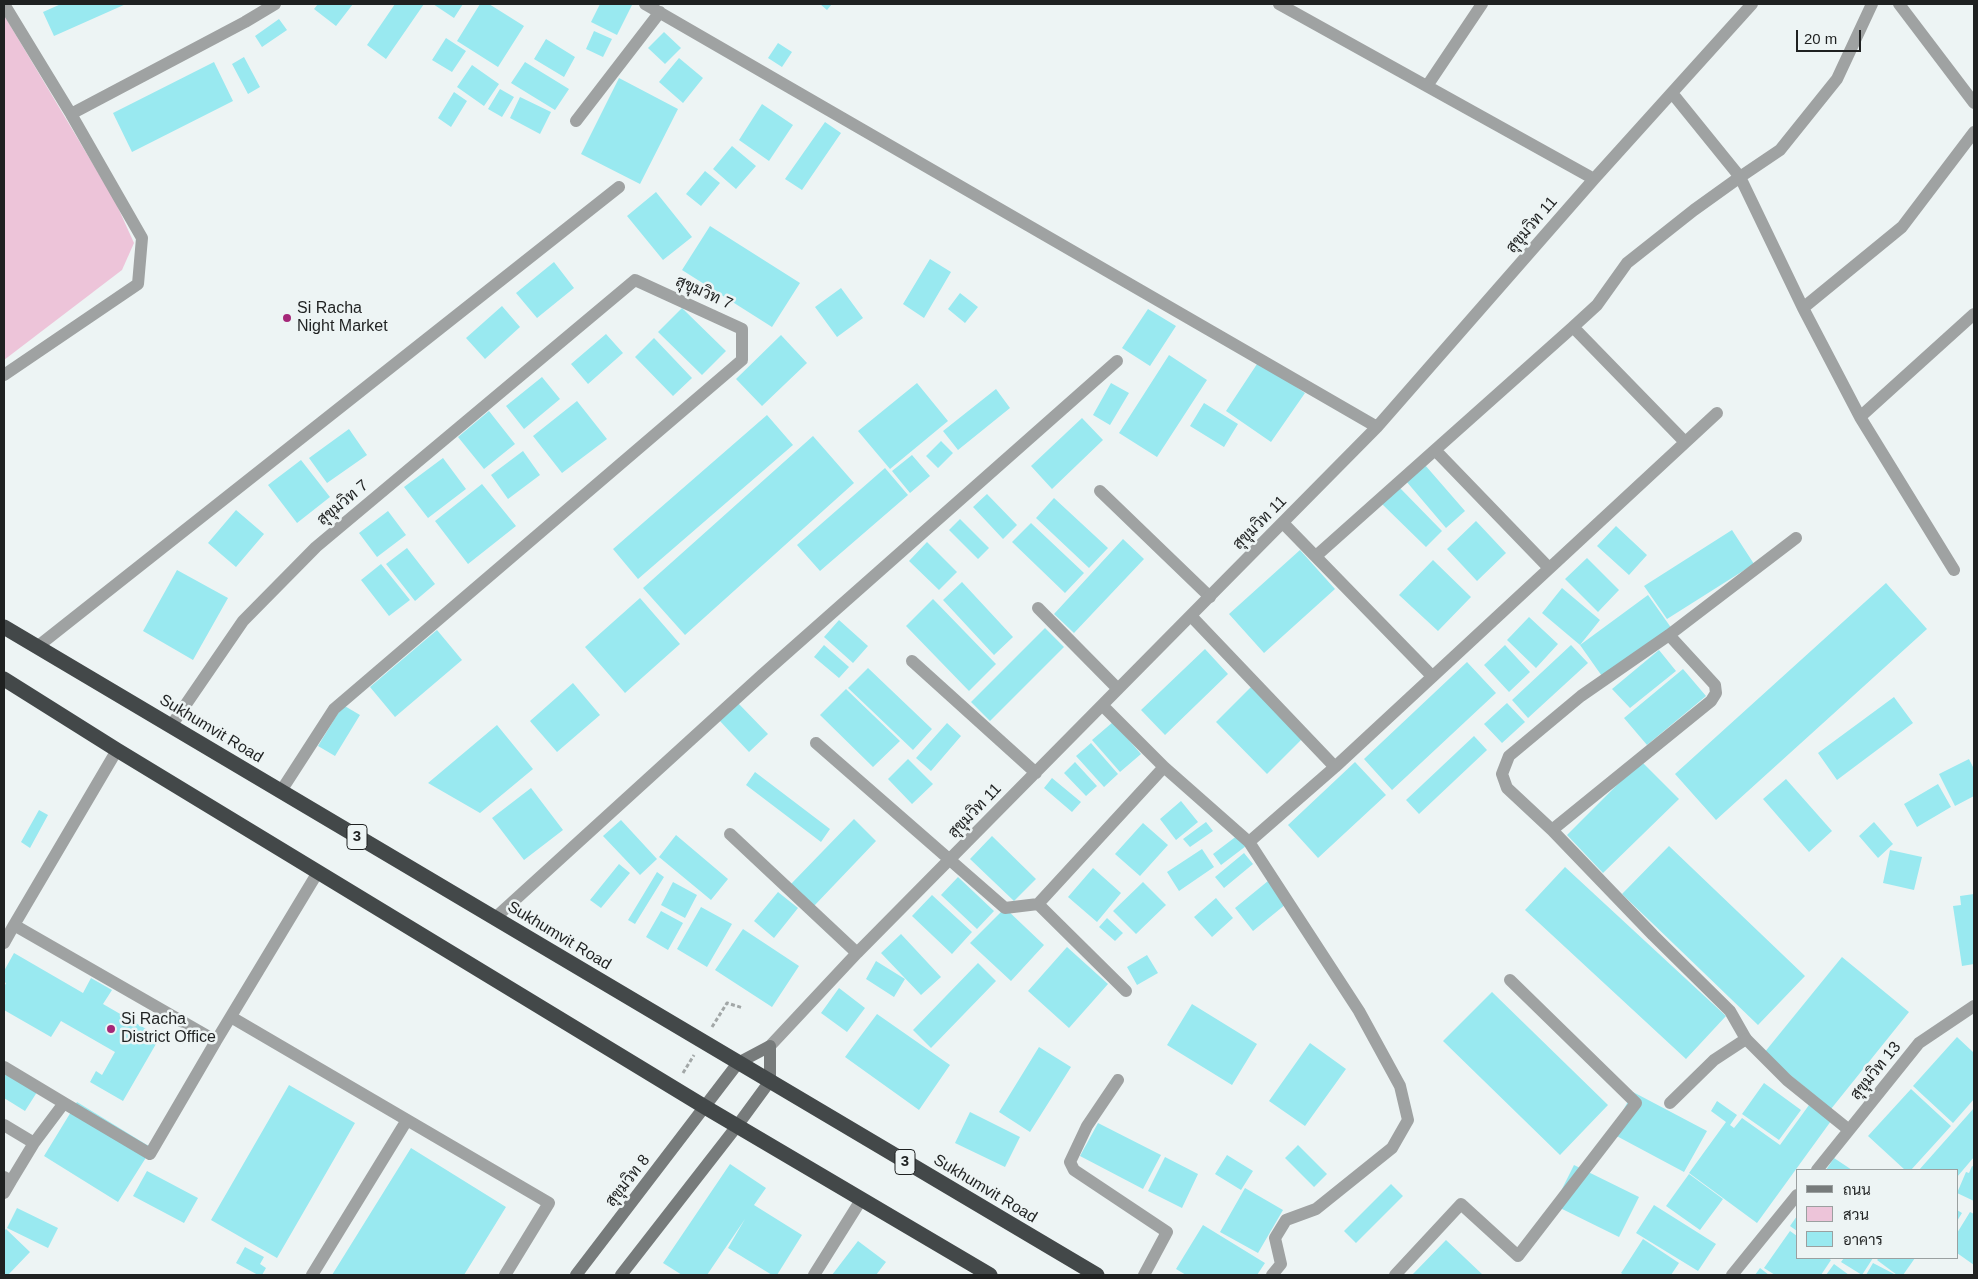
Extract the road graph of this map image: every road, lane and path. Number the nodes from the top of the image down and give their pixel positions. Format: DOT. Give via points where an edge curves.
graph roads {
  1 [pos="4,4"];
  2 [pos="275,4"];
  3 [pos="645,4"];
  4 [pos="1279,4"];
  5 [pos="1482,4"];
  6 [pos="1752,4"];
  7 [pos="1872,4"];
  8 [pos="1899,4"];
  9 [pos="660,12"];
  10 [pos="1427,86"];
  11 [pos="1672,93"];
  12 [pos="1974,103"];
  13 [pos="70,114"];
  14 [pos="576,121"];
  15 [pos="1974,132"];
  16 [pos="1740,177"];
  17 [pos="1594,179"];
  18 [pos="619,187"];
  19 [pos="1803,308"];
  20 [pos="1974,314"];
  21 [pos="1573,327"];
  22 [pos="1117,361"];
  23 [pos="4,375"];
  24 [pos="1717,413"];
  25 [pos="1860,417"];
  26 [pos="1377,427"];
  27 [pos="1685,442"];
  28 [pos="1434,450"];
  29 [pos="1100,491"];
  30 [pos="1283,523"];
  31 [pos="1796,538"];
  32 [pos="1316,556"];
  33 [pos="1549,568"];
  34 [pos="1954,570"];
  35 [pos="1210,597"];
  36 [pos="1038,608"];
  37 [pos="1191,616"];
  38 [pos="4,627"];
  39 [pos="1669,635"];
  40 [pos="38,647"];
  41 [pos="912,661"];
  42 [pos="1432,676"];
  43 [pos="4,679"];
  44 [pos="1118,689"];
  45 [pos="1102,706"];
  46 [pos="171,726"];
  47 [pos="816,743"];
  48 [pos="117,750"];
  49 [pos="1164,767"];
  50 [pos="1335,768"];
  51 [pos="1036,773"];
  52 [pos="281,791"];
  53 [pos="1552,830"];
  54 [pos="730,834"];
  55 [pos="1249,842"];
  56 [pos="950,860"];
  57 [pos="318,872"];
  58 [pos="1038,904"];
  59 [pos="494,918"];
  60 [pos="14,925"];
  61 [pos="4,943"];
  62 [pos="857,953"];
  63 [pos="1510,980"];
  64 [pos="1126,990"];
  65 [pos="727,1003"];
  66 [pos="1974,1006"];
  67 [pos="743,1008"];
  68 [pos="231,1016"];
  69 [pos="1746,1039"];
  70 [pos="216,1041"];
  71 [pos="770,1046"];
  72 [pos="738,1063"];
  73 [pos="4,1067"];
  74 [pos="1118,1080"];
  75 [pos="770,1081"];
  76 [pos="64,1103"];
  77 [pos="1670,1103"];
  78 [pos="705,1107"];
  79 [pos="407,1120"];
  80 [pos="4,1125"];
  81 [pos="737,1126"];
  82 [pos="1849,1130"];
  83 [pos="34,1143"];
  84 [pos="1818,1169"];
  85 [pos="7,1179"];
  86 [pos="4,1193"];
  87 [pos="1796,1196"];
  88 [pos="861,1200"];
  89 [pos="312,1275"];
  90 [pos="505,1275"];
  91 [pos="576,1275"];
  92 [pos="621,1275"];
  93 [pos="814,1275"];
  94 [pos="990,1275"];
  95 [pos="1097,1275"];
  96 [pos="1144,1275"];
  97 [pos="1272,1275"];
  98 [pos="1395,1275"];
  99 [pos="1732,1275"];
  1 -- 13 [label="street"];
  2 -- 13 [label="street"];
  3 -- 9 [label="street"];
  4 -- 10 [label="street"];
  5 -- 10 [label="street"];
  6 -- 11 [label="street, สุขุมวิท 11"];
  7 -- 16 [label="street" via="1837,79 1780,150"];
  8 -- 12 [label="street"];
  9 -- 14 [label="street"];
  9 -- 26 [label="street"];
  10 -- 17 [label="street"];
  11 -- 16 [label="street"];
  11 -- 17 [label="street, สุขุมวิท 11"];
  13 -- 23 [label="street" via="142,238 138,284"];
  15 -- 19 [label="street" via="1902,227"];
  16 -- 19 [label="street"];
  16 -- 21 [label="street" via="1627,263 1597,305"];
  17 -- 26 [label="street, สุขุมวิท 11"];
  18 -- 40 [label="street"];
  19 -- 25 [label="street"];
  20 -- 25 [label="street"];
  21 -- 27 [label="street"];
  21 -- 28 [label="street"];
  22 -- 59 [label="street" via="762,675"];
  24 -- 27 [label="street"];
  25 -- 34 [label="street"];
  26 -- 30 [label="street, สุขุมวิท 11"];
  27 -- 33 [label="street"];
  28 -- 32 [label="street"];
  28 -- 33 [label="street"];
  29 -- 35 [label="street"];
  30 -- 32 [label="street"];
  30 -- 35 [label="street, สุขุมวิท 11"];
  31 -- 39 [label="street"];
  32 -- 42 [label="street"];
  33 -- 42 [label="street"];
  35 -- 37 [label="street, สุขุมวิท 11"];
  36 -- 44 [label="street"];
  37 -- 44 [label="street, สุขุมวิท 11"];
  37 -- 50 [label="street"];
  38 -- 40 [label="highway, Sukhumvit Road / 3"];
  39 -- 53 [label="street" via="1715,685 1716,693 1711,701"];
  39 -- 53 [label="street" via="1581,696 1509,756 1502,774 1507,788"];
  40 -- 46 [label="highway, Sukhumvit Road / 3"];
  41 -- 51 [label="street"];
  42 -- 50 [label="street"];
  43 -- 48 [label="highway"];
  44 -- 45 [label="street, สุขุมวิท 11"];
  45 -- 49 [label="street"];
  45 -- 51 [label="street, สุขุมวิท 11"];
  46 -- 52 [label="highway, Sukhumvit Road / 3"];
  46 -- 52 [label="street, สุขุมวิท 7" via="243,621 316,547 635,280 742,329 742,360 334,709"];
  47 -- 56 [label="street"];
  48 -- 57 [label="highway"];
  48 -- 60 [label="street"];
  49 -- 55 [label="street"];
  49 -- 58 [label="street"];
  50 -- 55 [label="street"];
  51 -- 56 [label="street, สุขุมวิท 11"];
  52 -- 59 [label="highway, Sukhumvit Road / 3"];
  53 -- 69 [label="street" via="1730,1011"];
  54 -- 62 [label="street"];
  55 -- 97 [label="street" via="1359,1011 1400,1086 1408,1120 1392,1148 1316,1209 1286,1220 1275,1238 1281,1264"];
  56 -- 58 [label="street" via="1005,908"];
  56 -- 62 [label="street, สุขุมวิท 11"];
  57 -- 68 [label="street"];
  57 -- 78 [label="highway"];
  58 -- 64 [label="street"];
  59 -- 72 [label="highway, Sukhumvit Road / 3"];
  60 -- 61 [label="street"];
  60 -- 70 [label="street"];
  62 -- 71 [label="street, สุขุมวิท 11"];
  63 -- 98 [label="street" via="1636,1103 1518,1256 1461,1204"];
  65 -- 67 [label="path"];
  66 -- 82 [label="street, สุขุมวิท 13" via="1919,1043"];
  68 -- 70 [label="street"];
  68 -- 79 [label="street"];
  69 -- 77 [label="street" via="1714,1060"];
  69 -- 82 [label="street" via="1788,1080"];
  70 -- 76 [label="street" via="150,1154"];
  71 -- 72 [label="main road, สุขุมวิท 11"];
  71 -- 75 [label="main road"];
  72 -- 75 [label="highway, Sukhumvit Road / 3"];
  72 -- 78 [label="main road, สุขุมวิท 11"];
  73 -- 76 [label="street"];
  74 -- 96 [label="street" via="1087,1126 1070,1162 1074,1170 1167,1232"];
  75 -- 81 [label="main road"];
  75 -- 95 [label="highway, Sukhumvit Road / 3"];
  76 -- 83 [label="street"];
  78 -- 81 [label="highway"];
  78 -- 91 [label="main road, สุขุมวิท 8"];
  79 -- 89 [label="street"];
  79 -- 90 [label="street" via="549,1203"];
  80 -- 83 [label="street"];
  81 -- 88 [label="highway"];
  81 -- 92 [label="main road"];
  82 -- 84 [label="street, สุขุมวิท 13"];
  83 -- 85 [label="street"];
  85 -- 86 [label="street"];
  87 -- 99 [label="street"];
  88 -- 93 [label="street"];
  88 -- 94 [label="highway"];
}
